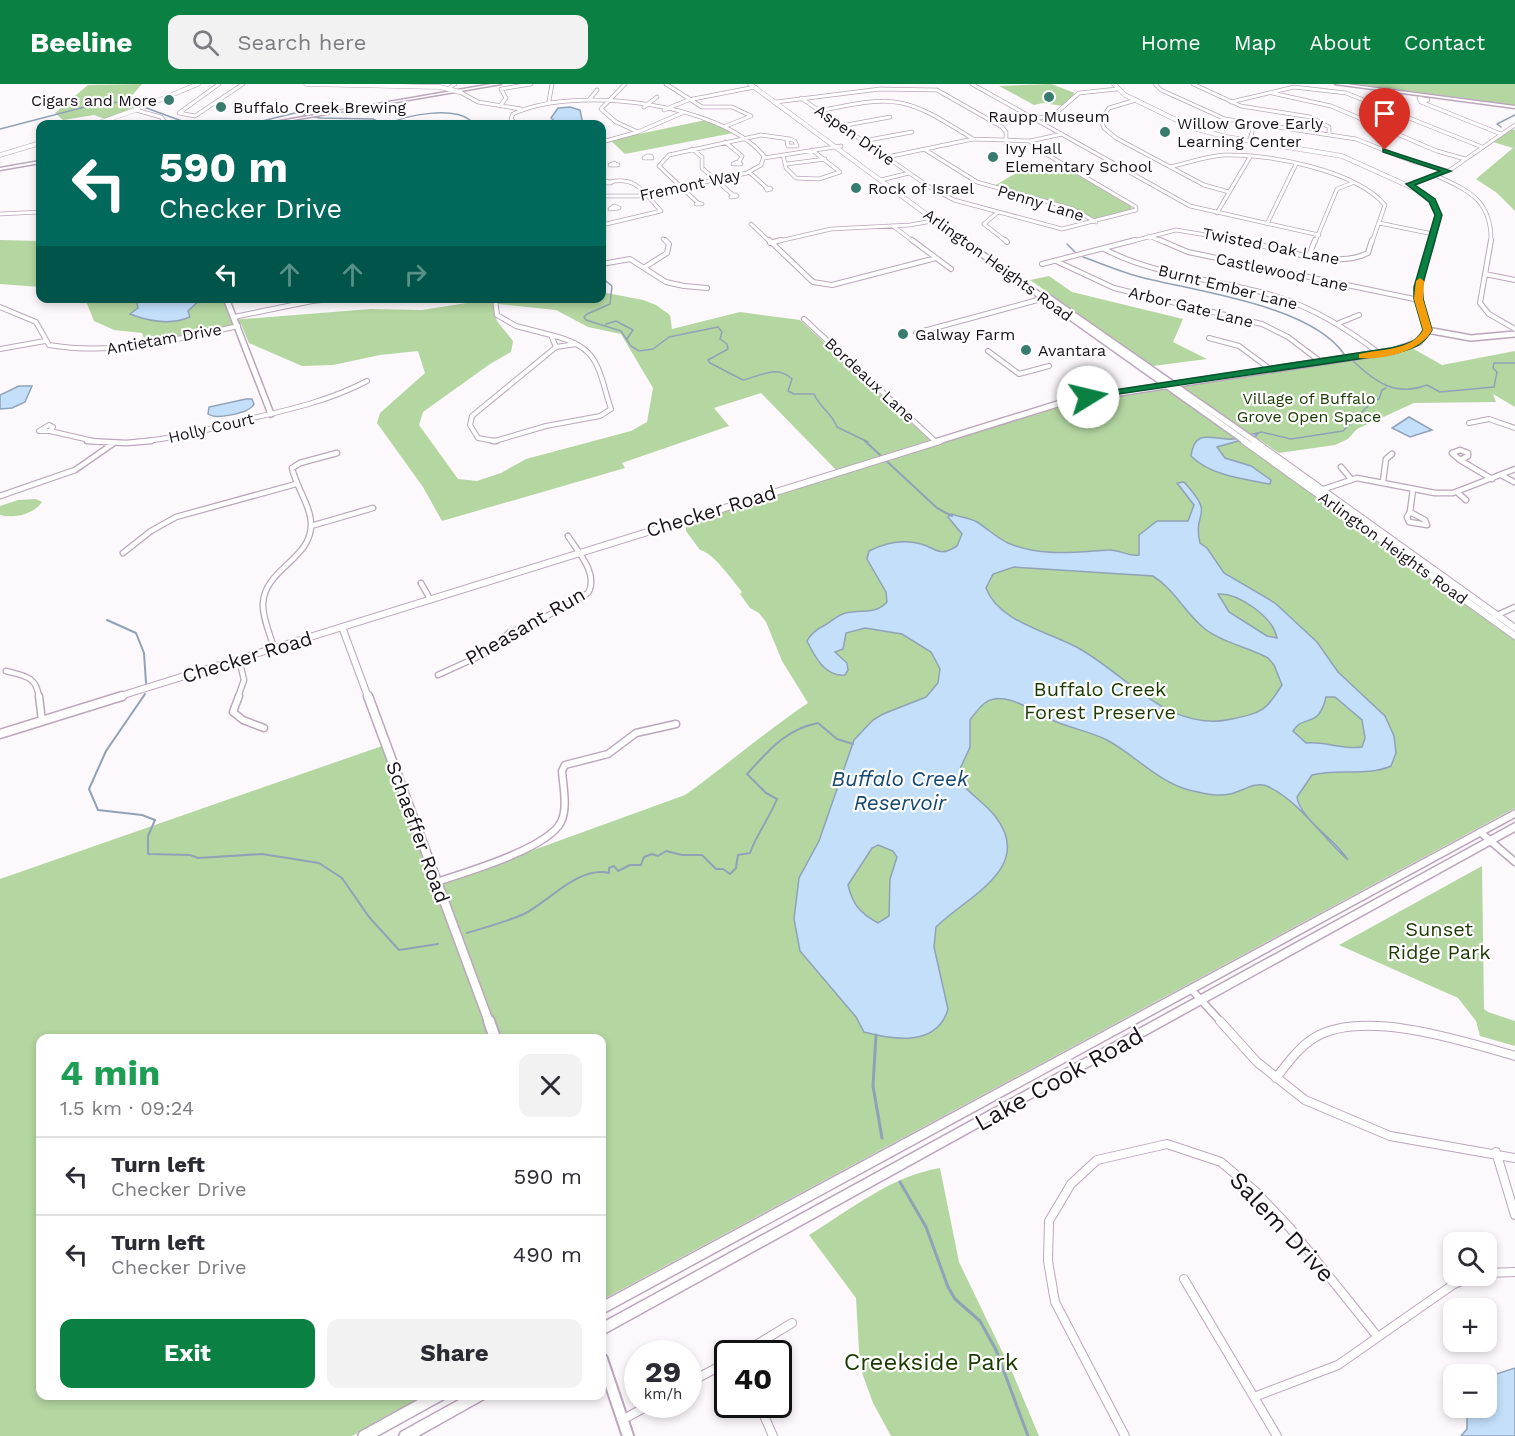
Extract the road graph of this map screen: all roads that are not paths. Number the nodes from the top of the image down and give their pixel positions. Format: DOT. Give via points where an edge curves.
graph roads {
  1 [pos="198,84"];
  2 [pos="219,84"];
  3 [pos="243,84"];
  4 [pos="306,84"];
  5 [pos="322,84"];
  6 [pos="499,84"];
  7 [pos="507,84"];
  8 [pos="531,84"];
  9 [pos="552,84"];
  10 [pos="625,84"];
  11 [pos="666,84"];
  12 [pos="750,84"];
  13 [pos="972,84"];
  14 [pos="1114,84"];
  15 [pos="1155,84"];
  16 [pos="1193,84"];
  17 [pos="1337,84"];
  18 [pos="1352,84"];
  19 [pos="399,85"];
  20 [pos="452,86"];
  21 [pos="755,87"];
  22 [pos="1117,89"];
  23 [pos="597,90"];
  24 [pos="462,91"];
  25 [pos="1272,93"];
  26 [pos="657,97"];
  27 [pos="801,98"];
  28 [pos="483,100"];
  29 [pos="689,100"];
  30 [pos="1136,100"];
  31 [pos="549,101"];
  32 [pos="590,101"];
  33 [pos="478,102"];
  34 [pos="607,102"];
  35 [pos="776,102"];
  36 [pos="1231,102"];
  37 [pos="1421,102"];
  38 [pos="501,105"];
  39 [pos="602,105"];
  40 [pos="145,106"];
  41 [pos="645,106"];
  42 [pos="1515,106"];
  43 [pos="523,108"];
  44 [pos="137,109"];
  45 [pos="663,109"];
  46 [pos="820,111"];
  47 [pos="682,113"];
  48 [pos="890,117"];
  49 [pos="1034,119"];
  50 [pos="107,120"];
  51 [pos="164,120"];
  52 [pos="289,120"];
  53 [pos="514,120"];
  54 [pos="1254,124"];
  55 [pos="1515,125"];
  56 [pos="725,126"];
  57 [pos="841,126"];
  58 [pos="638,132"];
  59 [pos="912,132"];
  60 [pos="1062,134"];
  61 [pos="1501,134"];
  62 [pos="1329,135"];
  63 [pos="744,138"];
  64 [pos="790,139"];
  65 [pos="973,139"];
  66 [pos="1250,140"];
  67 [pos="606,141"];
  68 [pos="863,141"];
  69 [pos="1005,141"];
  70 [pos="1030,141"];
  71 [pos="725,142"];
  72 [pos="36,144"];
  73 [pos="837,146"];
  74 [pos="1482,147"];
  75 [pos="692,148"];
  76 [pos="924,149"];
  77 [pos="813,151"];
  78 [pos="0,155"];
  79 [pos="784,156"];
  80 [pos="764,157"];
  81 [pos="887,157"];
  82 [pos="1250,157"];
  83 [pos="652,158"];
  84 [pos="664,159"];
  85 [pos="825,159"];
  86 [pos="1465,159"];
  87 [pos="739,162"];
  88 [pos="36,163"];
  89 [pos="787,164"];
  90 [pos="1296,164"];
  91 [pos="606,166"];
  92 [pos="610,166"];
  93 [pos="1170,167"];
  94 [pos="0,169"];
  95 [pos="1448,171"];
  96 [pos="749,172"];
  97 [pos="909,173"];
  98 [pos="1437,176"];
  99 [pos="884,179"];
  100 [pos="715,180"];
  101 [pos="610,182"];
  102 [pos="1352,183"];
  103 [pos="1410,184"];
  104 [pos="681,187"];
  105 [pos="767,188"];
  106 [pos="897,191"];
  107 [pos="1230,192"];
  108 [pos="647,194"];
  109 [pos="733,195"];
  110 [pos="606,196"];
  111 [pos="915,199"];
  112 [pos="698,202"];
  113 [pos="616,210"];
  114 [pos="36,212"];
  115 [pos="998,212"];
  116 [pos="1217,213"];
  117 [pos="0,214"];
  118 [pos="627,219"];
  119 [pos="943,219"];
  120 [pos="937,220"];
  121 [pos="1096,222"];
  122 [pos="1378,223"];
  123 [pos="606,224"];
  124 [pos="751,224"];
  125 [pos="1267,224"];
  126 [pos="893,226"];
  127 [pos="1433,234"];
  128 [pos="1319,235"];
  129 [pos="1149,236"];
  130 [pos="663,239"];
  131 [pos="1007,242"];
  132 [pos="770,243"];
  133 [pos="1103,248"];
  134 [pos="1309,255"];
  135 [pos="936,258"];
  136 [pos="1056,261"];
  137 [pos="606,263"];
  138 [pos="1042,264"];
  139 [pos="645,267"];
  140 [pos="951,269"];
  141 [pos="1485,274"];
  142 [pos="1515,280"];
  143 [pos="707,288"];
  144 [pos="1045,298"];
  145 [pos="1419,300"];
  146 [pos="228,303"];
  147 [pos="298,303"];
  148 [pos="495,303"];
  149 [pos="0,307"];
  150 [pos="1359,315"];
  151 [pos="234,318"];
  152 [pos="804,319"];
  153 [pos="1339,323"];
  154 [pos="238,326"];
  155 [pos="1515,329"];
  156 [pos="1427,330"];
  157 [pos="916,333"];
  158 [pos="551,334"];
  159 [pos="1515,334"];
  160 [pos="1209,338"];
  161 [pos="45,341"];
  162 [pos="578,344"];
  163 [pos="556,347"];
  164 [pos="0,350"];
  165 [pos="988,351"];
  166 [pos="1379,353"];
  167 [pos="1321,362"];
  168 [pos="1049,366"];
  169 [pos="1270,369"];
  170 [pos="367,381"];
  171 [pos="1174,383"];
  172 [pos="1167,385"];
  173 [pos="271,414"];
  174 [pos="1468,423"];
  175 [pos="1515,428"];
  176 [pos="50,430"];
  177 [pos="1236,432"];
  178 [pos="935,441"];
  179 [pos="114,443"];
  180 [pos="337,453"];
  181 [pos="1392,454"];
  182 [pos="1460,460"];
  183 [pos="1341,467"];
  184 [pos="292,468"];
  185 [pos="1515,469"];
  186 [pos="1501,475"];
  187 [pos="1351,479"];
  188 [pos="1492,479"];
  189 [pos="1383,481"];
  190 [pos="1514,482"];
  191 [pos="296,484"];
  192 [pos="1413,489"];
  193 [pos="1318,491"];
  194 [pos="1458,493"];
  195 [pos="0,496"];
  196 [pos="1466,500"];
  197 [pos="373,508"];
  198 [pos="1410,512"];
  199 [pos="311,526"];
  200 [pos="567,536"];
  201 [pos="123,553"];
  202 [pos="578,553"];
  203 [pos="422,583"];
  204 [pos="430,599"];
  205 [pos="1515,607"];
  206 [pos="1494,617"];
  207 [pos="342,627"];
  208 [pos="1515,628"];
  209 [pos="1515,636"];
  210 [pos="273,648"];
  211 [pos="238,659"];
  212 [pos="6,671"];
  213 [pos="438,675"];
  214 [pos="42,721"];
  215 [pos="676,724"];
  216 [pos="264,728"];
  217 [pos="0,734"];
  218 [pos="1515,813"];
  219 [pos="1515,827"];
  220 [pos="1480,832"];
  221 [pos="1490,841"];
  222 [pos="1515,862"];
  223 [pos="437,882"];
  224 [pos="1191,989"];
  225 [pos="1201,1001"];
  226 [pos="494,1034"];
  227 [pos="1515,1056"];
  228 [pos="1276,1078"];
  229 [pos="1496,1152"];
  230 [pos="1515,1158"];
  231 [pos="1515,1215"];
  232 [pos="1515,1272"];
  233 [pos="1497,1273"];
  234 [pos="1184,1279"];
  235 [pos="1451,1286"];
  236 [pos="606,1306"];
  237 [pos="792,1323"];
  238 [pos="606,1327"];
  239 [pos="1377,1336"];
  240 [pos="764,1340"];
  241 [pos="606,1371"];
  242 [pos="1254,1397"];
  243 [pos="431,1400"];
  244 [pos="471,1400"];
  245 [pos="626,1418"];
  246 [pos="765,1418"];
  247 [pos="622,1420"];
  248 [pos="364,1436"];
  249 [pos="405,1436"];
  250 [pos="628,1436"];
  251 [pos="773,1436"];
  252 [pos="1125,1436"];
  253 [pos="1277,1436"];
  1 -- 40 [label="street"];
  2 -- 3 [label="street" via="179,112 195,116"];
  4 -- 5 [label="street"];
  5 -- 19 [label="street"];
  6 -- 24 [label="main road"];
  7 -- 24 [label="main road"];
  8 -- 38 [label="street" via="501,88 506,98"];
  9 -- 31 [label="street"];
  10 -- 34 [label="street"];
  11 -- 29 [label="street"];
  12 -- 21 [label="street, Arlington Heights Road"];
  13 -- 49 [label="street"];
  14 -- 22 [label="street"];
  15 -- 54 [label="street" via="1217,117"];
  16 -- 36 [label="street"];
  17 -- 42 [label="main road"];
  18 -- 42 [label="main road"];
  19 -- 20 [label="street"];
  20 -- 24 [label="street"];
  21 -- 29 [label="street"];
  21 -- 35 [label="street, Arlington Heights Road"];
  22 -- 30 [label="street"];
  22 -- 49 [label="street" via="1079,93 1055,114"];
  23 -- 32 [label="street"];
  24 -- 28 [label="street, Fremont Way"];
  24 -- 33 [label="street, Fremont Way"];
  24 -- 52 [label="main road"];
  25 -- 36 [label="street"];
  25 -- 74 [label="street" via="1294,87 1346,93"];
  25 -- 86 [label="street" via="1330,106"];
  26 -- 41 [label="street"];
  27 -- 35 [label="street"];
  27 -- 46 [label="street, Aspen Drive"];
  27 -- 69 [label="street" via="839,89 902,85 931,88 1002,128"];
  28 -- 33 [label="street"];
  28 -- 38 [label="street, Fremont Way"];
  29 -- 45 [label="street"];
  29 -- 56 [label="street" via="708,108 735,105 751,115"];
  30 -- 66 [label="street" via="1200,131"];
  30 -- 93 [label="street" via="1109,108 1101,120 1104,128"];
  31 -- 32 [label="street, Fremont Way"];
  31 -- 43 [label="street, Fremont Way"];
  32 -- 34 [label="street, Fremont Way"];
  32 -- 39 [label="street"];
  33 -- 38 [label="street, Fremont Way"];
  34 -- 39 [label="street"];
  34 -- 41 [label="street, Fremont Way"];
  35 -- 73 [label="street, Arlington Heights Road"];
  36 -- 62 [label="street" via="1316,119 1329,127"];
  37 -- 61 [label="street"];
  38 -- 43 [label="street, Fremont Way"];
  39 -- 58 [label="street" via="601,109 613,120"];
  41 -- 45 [label="street, Fremont Way"];
  43 -- 53 [label="street" via="512,116"];
  44 -- 50 [label="street"];
  44 -- 51 [label="street"];
  45 -- 47 [label="street, Fremont Way"];
  46 -- 57 [label="street, Aspen Drive"];
  46 -- 65 [label="street" via="864,103 905,102 919,106"];
  47 -- 56 [label="street, Fremont Way"];
  47 -- 58 [label="street"];
  48 -- 57 [label="street"];
  49 -- 60 [label="street"];
  54 -- 62 [label="street"];
  54 -- 66 [label="street"];
  55 -- 61 [label="street"];
  56 -- 63 [label="street, Fremont Way"];
  57 -- 68 [label="street, Aspen Drive"];
  58 -- 67 [label="street"];
  59 -- 68 [label="street"];
  60 -- 70 [label="street"];
  60 -- 116 [label="street" via="1190,206"];
  61 -- 74 [label="street"];
  62 -- 95 [label="street" via="1363,141"];
  63 -- 64 [label="street" via="771,135"];
  63 -- 71 [label="street"];
  63 -- 80 [label="street, Fremont Way"];
  65 -- 69 [label="street"];
  65 -- 76 [label="street"];
  66 -- 103 [label="street" via="1342,156"];
  68 -- 81 [label="street, Aspen Drive"];
  69 -- 70 [label="street"];
  70 -- 121 [label="street, Aspen Drive" via="1136,207 1134,212"];
  71 -- 75 [label="street"];
  71 -- 87 [label="street" via="742,156"];
  72 -- 78 [label="street"];
  73 -- 77 [label="street"];
  73 -- 99 [label="street, Arlington Heights Road"];
  74 -- 86 [label="street"];
  75 -- 84 [label="street"];
  75 -- 100 [label="street" via="702,157 700,166"];
  76 -- 81 [label="street"];
  76 -- 121 [label="street, Penny Lane" via="976,182 1073,209"];
  77 -- 79 [label="street"];
  77 -- 85 [label="street"];
  79 -- 80 [label="street"];
  79 -- 89 [label="street"];
  80 -- 96 [label="street, Fremont Way" via="761,165"];
  81 -- 97 [label="street, Aspen Drive"];
  82 -- 90 [label="street, Twisted Oak Lane"];
  82 -- 93 [label="street, Twisted Oak Lane" via="1220,156"];
  82 -- 107 [label="street"];
  83 -- 84 [label="street"];
  84 -- 104 [label="street" via="659,166"];
  85 -- 89 [label="street"];
  85 -- 89 [label="street" via="840,172 803,180 787,170"];
  86 -- 95 [label="street"];
  88 -- 94 [label="main road"];
  90 -- 102 [label="street, Twisted Oak Lane"];
  90 -- 125 [label="street"];
  91 -- 92 [label="street"];
  93 -- 107 [label="street" via="1204,185"];
  95 -- 98 [label="street"];
  96 -- 100 [label="street, Fremont Way"];
  96 -- 105 [label="street"];
  97 -- 99 [label="street"];
  97 -- 115 [label="street, Aspen Drive" via="938,193"];
  98 -- 103 [label="street"];
  98 -- 141 [label="street" via="1467,189 1487,206 1494,219"];
  99 -- 106 [label="street, Arlington Heights Road"];
  99 -- 111 [label="street, Arlington Heights Road"];
  100 -- 104 [label="street, Fremont Way"];
  100 -- 109 [label="street"];
  101 -- 108 [label="street" via="630,179"];
  102 -- 122 [label="street, Twisted Oak Lane" via="1383,201"];
  102 -- 128 [label="street" via="1337,189"];
  103 -- 127 [label="street" via="1438,210"];
  104 -- 108 [label="street, Fremont Way"];
  104 -- 112 [label="street"];
  106 -- 111 [label="street"];
  106 -- 120 [label="street, Arlington Heights Road"];
  107 -- 116 [label="street"];
  108 -- 110 [label="street, Fremont Way"];
  108 -- 118 [label="street" via="661,210"];
  111 -- 119 [label="street, Arlington Heights Road"];
  113 -- 118 [label="street"];
  114 -- 117 [label="street"];
  115 -- 121 [label="street, Aspen Drive" via="1062,229"];
  115 -- 131 [label="street" via="984,224"];
  116 -- 125 [label="street"];
  118 -- 123 [label="street"];
  119 -- 120 [label="street"];
  119 -- 144 [label="street, Arlington Heights Road"];
  120 -- 126 [label="street"];
  120 -- 144 [label="street, Arlington Heights Road"];
  122 -- 127 [label="street"];
  122 -- 134 [label="street, Twisted Oak Lane" via="1368,253 1361,258 1338,260"];
  124 -- 132 [label="street"];
  125 -- 128 [label="street"];
  126 -- 132 [label="street" via="838,228"];
  126 -- 135 [label="street"];
  127 -- 145 [label="street" via="1418,287"];
  128 -- 134 [label="street"];
  129 -- 133 [label="street, Twisted Oak Lane"];
  129 -- 134 [label="street, Twisted Oak Lane" via="1194,231"];
  129 -- 145 [label="street, Castlewood Lane" via="1188,252"];
  130 -- 139 [label="street" via="669,244 668,253"];
  132 -- 135 [label="street" via="820,285"];
  133 -- 136 [label="street, Twisted Oak Lane"];
  133 -- 153 [label="street, Burnt Ember Lane" via="1141,265 1288,300"];
  135 -- 140 [label="street"];
  136 -- 138 [label="street, Twisted Oak Lane"];
  136 -- 167 [label="street, Arbor Gate Lane" via="1118,289 1274,328"];
  137 -- 139 [label="street" via="626,257"];
  139 -- 143 [label="street" via="668,282"];
  141 -- 142 [label="street"];
  141 -- 155 [label="street" via="1482,308"];
  144 -- 157 [label="street"];
  144 -- 171 [label="street, Arlington Heights Road"];
  144 -- 172 [label="street, Arlington Heights Road"];
  145 -- 156 [label="street"];
  146 -- 151 [label="street"];
  147 -- 151 [label="street"];
  148 -- 158 [label="street" via="501,320"];
  149 -- 161 [label="street" via="36,321"];
  150 -- 153 [label="street"];
  151 -- 154 [label="street"];
  152 -- 178 [label="street, Bordeaux Lane"];
  153 -- 166 [label="street, Burnt Ember Lane"];
  154 -- 161 [label="street, Antietam Drive" via="115,350 75,350"];
  154 -- 173 [label="street"];
  156 -- 159 [label="street" via="1471,338"];
  156 -- 166 [label="street, Checker Road" via="1414,345"];
  158 -- 162 [label="street"];
  158 -- 163 [label="street"];
  160 -- 169 [label="street" via="1245,349"];
  161 -- 164 [label="street"];
  162 -- 163 [label="street"];
  162 -- 163 [label="street" via="594,356 610,411 495,441 476,436 470,425 472,416"];
  165 -- 168 [label="street" via="1019,374"];
  166 -- 167 [label="street, Checker Road"];
  167 -- 169 [label="street, Checker Road"];
  169 -- 171 [label="street, Checker Road"];
  170 -- 173 [label="street, Holly Court" via="334,396"];
  171 -- 172 [label="street, Checker Road"];
  171 -- 177 [label="street, Arlington Heights Road"];
  172 -- 177 [label="street, Arlington Heights Road"];
  172 -- 178 [label="street, Checker Road" via="1067,401"];
  173 -- 179 [label="street, Holly Court" via="169,438"];
  174 -- 175 [label="street" via="1489,419"];
  176 -- 179 [label="street, Holly Court" via="77,439"];
  177 -- 193 [label="street, Arlington Heights Road"];
  178 -- 202 [label="street, Checker Road"];
  179 -- 195 [label="street" via="102,456 71,473"];
  180 -- 184 [label="street"];
  181 -- 189 [label="street" via="1386,459"];
  182 -- 188 [label="street"];
  183 -- 187 [label="street"];
  184 -- 191 [label="street"];
  185 -- 186 [label="street"];
  186 -- 188 [label="street"];
  186 -- 190 [label="street"];
  187 -- 189 [label="street"];
  187 -- 193 [label="street"];
  188 -- 194 [label="street"];
  189 -- 192 [label="street"];
  191 -- 199 [label="street"];
  191 -- 201 [label="street" via="176,517"];
  192 -- 194 [label="street"];
  192 -- 198 [label="street"];
  193 -- 206 [label="street, Arlington Heights Road"];
  194 -- 196 [label="street"];
  197 -- 199 [label="street"];
  198 -- 198 [label="street" via="1409,522 1427,525 1425,520"];
  199 -- 210 [label="street" via="304,544 266,590 263,603"];
  200 -- 202 [label="street, Pheasant Run"];
  202 -- 204 [label="street, Checker Road"];
  202 -- 213 [label="street, Pheasant Run" via="592,578 588,592 531,625 510,632 484,654"];
  203 -- 204 [label="street"];
  204 -- 207 [label="street, Checker Road"];
  205 -- 206 [label="street"];
  206 -- 208 [label="street, Arlington Heights Road"];
  206 -- 209 [label="street, Arlington Heights Road"];
  207 -- 210 [label="street, Checker Road"];
  207 -- 223 [label="street, Schaeffer Road"];
  210 -- 211 [label="street, Checker Road"];
  211 -- 214 [label="street, Checker Road"];
  211 -- 216 [label="street" via="244,680 232,712"];
  212 -- 214 [label="street" via="30,677 37,684"];
  214 -- 217 [label="street, Checker Road"];
  215 -- 223 [label="street" via="636,733 608,754 566,765 562,771 561,822 553,832 535,845"];
  218 -- 220 [label="main road, Lake Cook Road"];
  219 -- 221 [label="main road, Lake Cook Road"];
  220 -- 221 [label="street"];
  220 -- 224 [label="main road, Lake Cook Road"];
  221 -- 222 [label="street"];
  221 -- 225 [label="main road, Lake Cook Road"];
  223 -- 226 [label="street, Schaeffer Road"];
  224 -- 225 [label="street"];
  224 -- 236 [label="main road, Lake Cook Road"];
  225 -- 228 [label="street" via="1242,1048"];
  225 -- 238 [label="main road, Lake Cook Road"];
  227 -- 228 [label="street" via="1395,1030 1352,1026 1327,1031 1307,1042"];
  228 -- 229 [label="street" via="1314,1105 1390,1136"];
  229 -- 230 [label="street"];
  229 -- 231 [label="street"];
  232 -- 233 [label="street"];
  234 -- 242 [label="street"];
  235 -- 239 [label="street"];
  237 -- 240 [label="street"];
  239 -- 242 [label="street" via="1338,1365"];
  239 -- 252 [label="street, Salem Drive" via="1290,1228 1256,1191 1221,1162 1167,1144 1097,1160 1071,1184 1049,1221 1048,1261 1054,1302"];
  241 -- 247 [label="street"];
  242 -- 253 [label="street"];
  243 -- 248 [label="main road"];
  244 -- 249 [label="main road"];
  245 -- 247 [label="street"];
  246 -- 251 [label="street"];
  247 -- 250 [label="street"];
}
